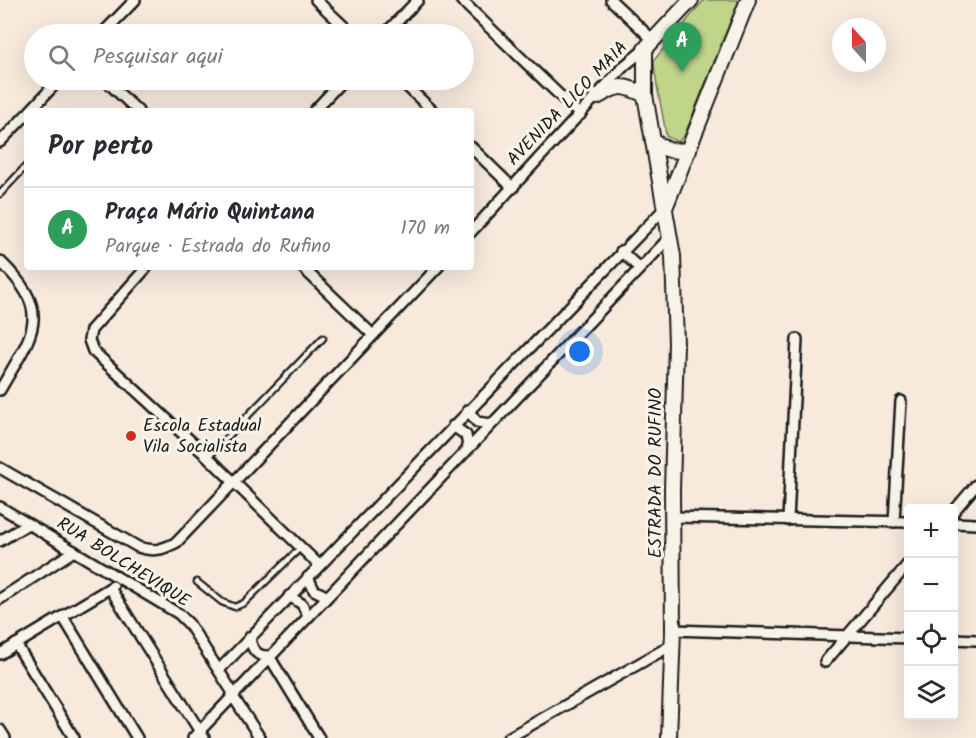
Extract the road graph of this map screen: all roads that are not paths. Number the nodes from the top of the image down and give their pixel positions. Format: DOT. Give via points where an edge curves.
graph roads {
  1 [pos="135,0"];
  2 [pos="316,0"];
  3 [pos="418,0"];
  4 [pos="461,0"];
  5 [pos="611,0"];
  6 [pos="691,0"];
  7 [pos="748,0"];
  8 [pos="112,24"];
  9 [pos="341,24"];
  10 [pos="395,24"];
  11 [pos="649,44"];
  12 [pos="49,90"];
  13 [pos="116,90"];
  14 [pos="334,90"];
  15 [pos="410,90"];
  16 [pos="645,95"];
  17 [pos="597,97"];
  18 [pos="32,108"];
  19 [pos="135,108"];
  20 [pos="317,108"];
  21 [pos="430,108"];
  22 [pos="580,115"];
  23 [pos="24,116"];
  24 [pos="653,140"];
  25 [pos="0,142"];
  26 [pos="474,150"];
  27 [pos="689,150"];
  28 [pos="24,168"];
  29 [pos="513,188"];
  30 [pos="0,194"];
  31 [pos="665,208"];
  32 [pos="474,229"];
  33 [pos="670,237"];
  34 [pos="621,250"];
  35 [pos="0,261"];
  36 [pos="639,268"];
  37 [pos="144,270"];
  38 [pos="305,270"];
  39 [pos="435,270"];
  40 [pos="373,335"];
  41 [pos="323,338"];
  42 [pos="797,339"];
  43 [pos="1,385"];
  44 [pos="901,401"];
  45 [pos="468,410"];
  46 [pos="491,424"];
  47 [pos="453,426"];
  48 [pos="468,447"];
  49 [pos="208,457"];
  50 [pos="0,468"];
  51 [pos="233,483"];
  52 [pos="976,485"];
  53 [pos="958,506"];
  54 [pos="0,507"];
  55 [pos="673,517"];
  56 [pos="788,520"];
  57 [pos="894,522"];
  58 [pos="904,522"];
  59 [pos="28,524"];
  60 [pos="958,524"];
  61 [pos="976,524"];
  62 [pos="0,541"];
  63 [pos="301,547"];
  64 [pos="74,551"];
  65 [pos="320,565"];
  66 [pos="904,570"];
  67 [pos="308,577"];
  68 [pos="122,579"];
  69 [pos="197,582"];
  70 [pos="110,588"];
  71 [pos="290,596"];
  72 [pos="326,596"];
  73 [pos="0,599"];
  74 [pos="63,616"];
  75 [pos="308,616"];
  76 [pos="673,630"];
  77 [pos="250,637"];
  78 [pos="846,637"];
  79 [pos="904,638"];
  80 [pos="958,639"];
  81 [pos="976,640"];
  82 [pos="16,644"];
  83 [pos="672,645"];
  84 [pos="0,654"];
  85 [pos="269,656"];
  86 [pos="825,662"];
  87 [pos="219,670"];
  88 [pos="233,694"];
  89 [pos="0,730"];
  90 [pos="199,736"];
  91 [pos="5,738"];
  92 [pos="74,738"];
  93 [pos="137,738"];
  94 [pos="260,738"];
  95 [pos="319,738"];
  96 [pos="508,738"];
  97 [pos="669,738"];
  1 -- 8 [label="street"];
  2 -- 9 [label="street"];
  3 -- 10 [label="street"];
  4 -- 22 [label="street"];
  5 -- 11 [label="street"];
  6 -- 11 [label="street, AVENIDA LICO MAIA"];
  7 -- 27 [label="street"];
  11 -- 16 [label="street, ESTRADA DO RUFINO"];
  11 -- 17 [label="street, AVENIDA LICO MAIA"];
  12 -- 18 [label="street"];
  13 -- 19 [label="street"];
  14 -- 20 [label="street"];
  15 -- 21 [label="street"];
  16 -- 17 [label="street" via="624,86"];
  16 -- 24 [label="street, ESTRADA DO RUFINO"];
  17 -- 22 [label="street, AVENIDA LICO MAIA"];
  22 -- 29 [label="street, AVENIDA LICO MAIA"];
  23 -- 25 [label="street"];
  24 -- 27 [label="street" via="662,149"];
  24 -- 31 [label="street, ESTRADA DO RUFINO"];
  26 -- 29 [label="street"];
  27 -- 31 [label="street"];
  28 -- 30 [label="lane"];
  29 -- 32 [label="street, AVENIDA LICO MAIA"];
  31 -- 33 [label="street, ESTRADA DO RUFINO"];
  31 -- 34 [label="street"];
  33 -- 36 [label="street"];
  33 -- 55 [label="street, ESTRADA DO RUFINO" via="676,344"];
  34 -- 36 [label="street"];
  34 -- 45 [label="street"];
  35 -- 43 [label="street" via="25,287 33,315 28,342"];
  36 -- 46 [label="street"];
  37 -- 49 [label="street" via="103,313 89,340 107,366"];
  38 -- 40 [label="street"];
  39 -- 40 [label="street"];
  40 -- 51 [label="street"];
  41 -- 49 [label="lane"];
  42 -- 56 [label="street"];
  44 -- 57 [label="street"];
  45 -- 46 [label="street" via="477,422"];
  45 -- 47 [label="street"];
  46 -- 48 [label="street"];
  47 -- 48 [label="street" via="466,435"];
  47 -- 65 [label="street"];
  48 -- 72 [label="street"];
  49 -- 51 [label="street"];
  50 -- 51 [label="street" via="153,552 177,542"];
  51 -- 63 [label="street"];
  52 -- 53 [label="street"];
  54 -- 59 [label="street, RUA BOLCHEVIQUE"];
  55 -- 56 [label="street"];
  55 -- 76 [label="street, ESTRADA DO RUFINO"];
  56 -- 57 [label="street"];
  57 -- 58 [label="street"];
  59 -- 62 [label="street"];
  59 -- 64 [label="street, RUA BOLCHEVIQUE"];
  60 -- 61 [label="street"];
  63 -- 65 [label="street"];
  63 -- 69 [label="lane" via="244,603 235,607"];
  64 -- 68 [label="street, RUA BOLCHEVIQUE"];
  64 -- 73 [label="street"];
  65 -- 67 [label="street"];
  66 -- 78 [label="street"];
  67 -- 71 [label="street"];
  67 -- 72 [label="street" via="314,590"];
  68 -- 70 [label="street"];
  68 -- 87 [label="street, RUA BOLCHEVIQUE" via="179,614"];
  70 -- 74 [label="street"];
  70 -- 90 [label="street"];
  71 -- 75 [label="street" via="302,604"];
  71 -- 77 [label="street"];
  72 -- 75 [label="street"];
  74 -- 82 [label="street"];
  74 -- 93 [label="street"];
  75 -- 85 [label="street"];
  76 -- 78 [label="street"];
  76 -- 83 [label="street, ESTRADA DO RUFINO"];
  77 -- 85 [label="street" via="255,652"];
  77 -- 87 [label="street"];
  78 -- 79 [label="street"];
  78 -- 86 [label="street"];
  80 -- 81 [label="street"];
  82 -- 84 [label="street"];
  82 -- 92 [label="street"];
  83 -- 96 [label="street"];
  83 -- 97 [label="street, ESTRADA DO RUFINO"];
  85 -- 88 [label="street"];
  85 -- 95 [label="street"];
  87 -- 88 [label="street, RUA BOLCHEVIQUE"];
  88 -- 90 [label="street"];
  88 -- 94 [label="street, RUA BOLCHEVIQUE"];
  89 -- 91 [label="street"];
}
